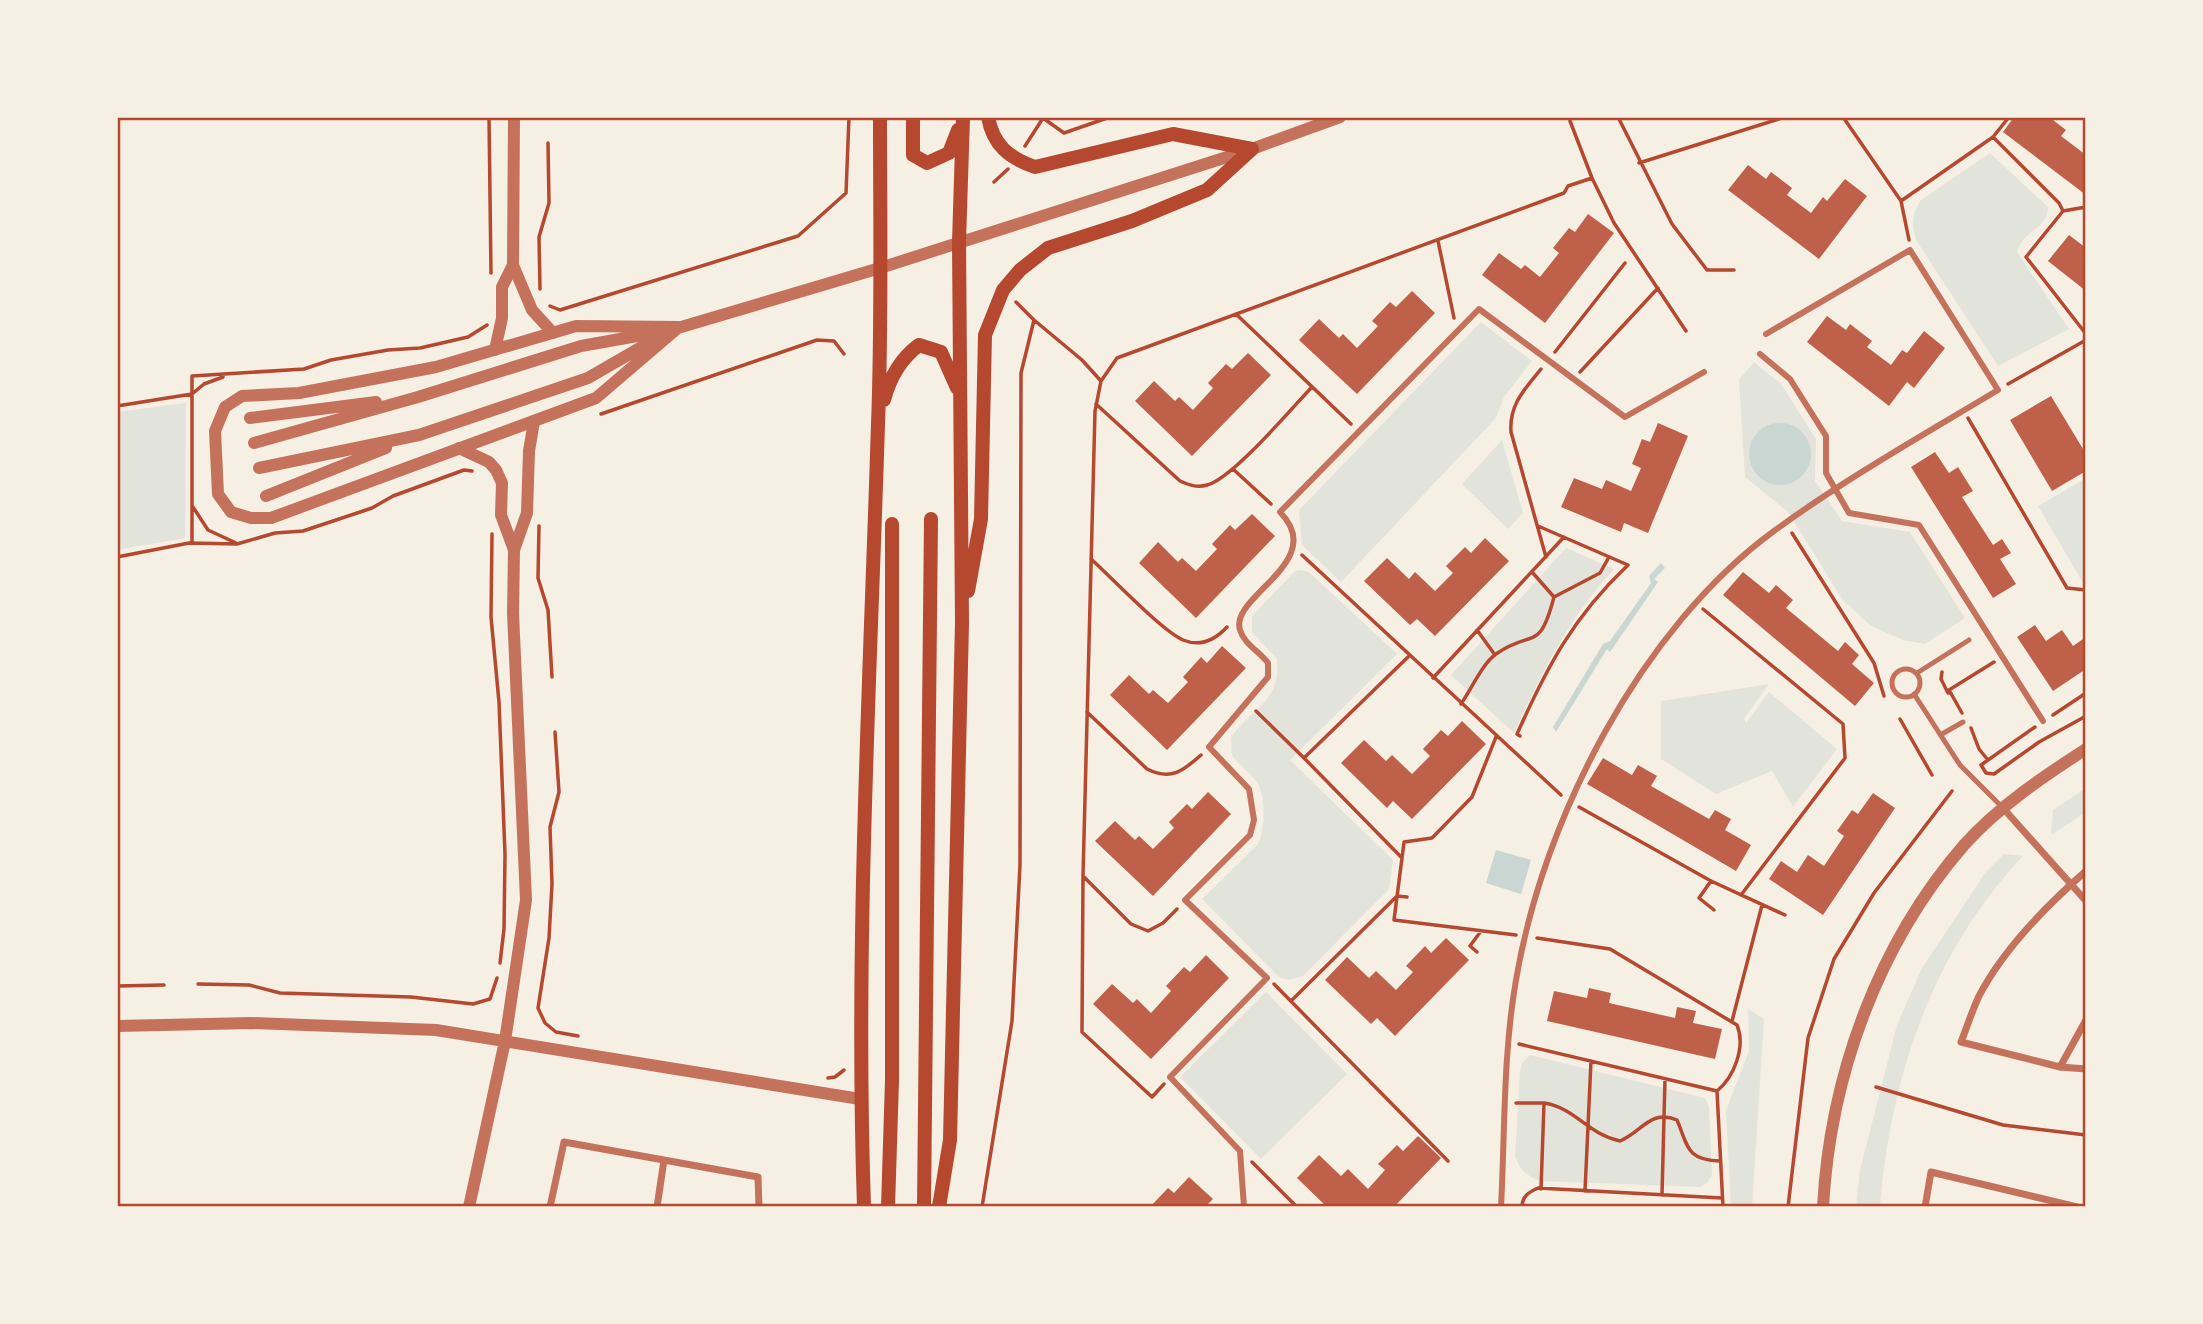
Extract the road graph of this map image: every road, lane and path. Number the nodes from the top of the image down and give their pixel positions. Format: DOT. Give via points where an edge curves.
graph roads {
  1 [pos="489,117"];
  2 [pos="514,117"];
  3 [pos="849,117"];
  4 [pos="880,117"];
  5 [pos="913,117"];
  6 [pos="963,117"];
  7 [pos="988,117"];
  8 [pos="1110,117"];
  9 [pos="1340,117"];
  10 [pos="1618,117"];
  11 [pos="1785,117"];
  12 [pos="1843,117"];
  13 [pos="2009,117"];
  14 [pos="1042,118"];
  15 [pos="1570,121"];
  16 [pos="1993,137"];
  17 [pos="548,143"];
  18 [pos="1252,149"];
  19 [pos="1016,161"];
  20 [pos="1639,163"];
  21 [pos="1592,178"];
  22 [pos="1901,201"];
  23 [pos="2086,207"];
  24 [pos="2063,211"];
  25 [pos="960,242"];
  26 [pos="1438,242"];
  27 [pos="1910,250"];
  28 [pos="1625,263"];
  29 [pos="513,265"];
  30 [pos="880,268"];
  31 [pos="1734,270"];
  32 [pos="491,276"];
  33 [pos="1658,288"];
  34 [pos="1003,290"];
  35 [pos="540,294"];
  36 [pos="544,301"];
  37 [pos="493,314"];
  38 [pos="1236,314"];
  39 [pos="1034,320"];
  40 [pos="675,328"];
  41 [pos="1457,331"];
  42 [pos="1686,331"];
  43 [pos="553,333"];
  44 [pos="1766,334"];
  45 [pos="2086,334"];
  46 [pos="2086,340"];
  47 [pos="495,350"];
  48 [pos="844,354"];
  49 [pos="1760,354"];
  50 [pos="1548,360"];
  51 [pos="1704,372"];
  52 [pos="228,375"];
  53 [pos="1574,379"];
  54 [pos="1101,381"];
  55 [pos="1312,387"];
  56 [pos="1998,390"];
  57 [pos="192,394"];
  58 [pos="961,396"];
  59 [pos="418,397"];
  60 [pos="1096,404"];
  61 [pos="117,406"];
  62 [pos="1964,411"];
  63 [pos="597,415"];
  64 [pos="250,418"];
  65 [pos="878,420"];
  66 [pos="534,421"];
  67 [pos="1359,432"];
  68 [pos="419,435"];
  69 [pos="254,443"];
  70 [pos="459,448"];
  71 [pos="259,468"];
  72 [pos="1232,468"];
  73 [pos="476,471"];
  74 [pos="266,496"];
  75 [pos="192,505"];
  76 [pos="1280,512"];
  77 [pos="539,514"];
  78 [pos="931,519"];
  79 [pos="892,524"];
  80 [pos="1538,526"];
  81 [pos="492,528"];
  82 [pos="1789,528"];
  83 [pos="1564,537"];
  84 [pos="192,543"];
  85 [pos="237,544"];
  86 [pos="1292,545"];
  87 [pos="514,550"];
  88 [pos="1546,556"];
  89 [pos="117,557"];
  90 [pos="1609,557"];
  91 [pos="1091,559"];
  92 [pos="1532,572"];
  93 [pos="2086,590"];
  94 [pos="1554,597"];
  95 [pos="1696,603"];
  96 [pos="1244,609"];
  97 [pos="962,623"];
  98 [pos="1477,630"];
  99 [pos="1969,640"];
  100 [pos="1495,655"];
  101 [pos="1409,656"];
  102 [pos="2003,657"];
  103 [pos="1942,672"];
  104 [pos="1917,673"];
  105 [pos="552,677"];
  106 [pos="1433,678"];
  107 [pos="1914,694"];
  108 [pos="1949,694"];
  109 [pos="1884,696"];
  110 [pos="1900,696"];
  111 [pos="1894,701"];
  112 [pos="1248,703"];
  113 [pos="1461,704"];
  114 [pos="1087,712"];
  115 [pos="2086,716"];
  116 [pos="1900,719"];
  117 [pos="2043,721"];
  118 [pos="1963,722"];
  119 [pos="555,732"];
  120 [pos="1942,734"];
  121 [pos="1520,736"];
  122 [pos="1496,737"];
  123 [pos="1209,747"];
  124 [pos="2086,749"];
  125 [pos="1304,758"];
  126 [pos="1988,760"];
  127 [pos="1981,765"];
  128 [pos="1932,775"];
  129 [pos="1952,791"];
  130 [pos="1568,801"];
  131 [pos="2003,808"];
  132 [pos="1402,858"];
  133 [pos="2086,871"];
  134 [pos="1083,876"];
  135 [pos="1711,881"];
  136 [pos="2071,884"];
  137 [pos="1741,895"];
  138 [pos="1397,896"];
  139 [pos="1407,897"];
  140 [pos="1185,900"];
  141 [pos="2086,901"];
  142 [pos="1762,905"];
  143 [pos="1714,910"];
  144 [pos="1785,915"];
  145 [pos="1481,931"];
  146 [pos="1526,936"];
  147 [pos="1477,952"];
  148 [pos="1267,978"];
  149 [pos="198,984"];
  150 [pos="164,985"];
  151 [pos="117,986"];
  152 [pos="1290,1002"];
  153 [pos="2086,1020"];
  154 [pos="1732,1021"];
  155 [pos="117,1026"];
  156 [pos="582,1037"];
  157 [pos="506,1041"];
  158 [pos="1510,1041"];
  159 [pos="1591,1061"];
  160 [pos="2060,1067"];
  161 [pos="2086,1069"];
  162 [pos="844,1070"];
  163 [pos="1170,1077"];
  164 [pos="822,1079"];
  165 [pos="1665,1079"];
  166 [pos="1876,1087"];
  167 [pos="1717,1091"];
  168 [pos="860,1100"];
  169 [pos="1507,1103"];
  170 [pos="1544,1103"];
  171 [pos="1664,1115"];
  172 [pos="1588,1128"];
  173 [pos="2086,1135"];
  174 [pos="1240,1151"];
  175 [pos="664,1160"];
  176 [pos="1448,1161"];
  177 [pos="1720,1161"];
  178 [pos="1541,1189"];
  179 [pos="1585,1191"];
  180 [pos="1662,1195"];
  181 [pos="1722,1198"];
  182 [pos="2048,1204"];
  183 [pos="470,1207"];
  184 [pos="550,1207"];
  185 [pos="657,1207"];
  186 [pos="759,1207"];
  187 [pos="864,1207"];
  188 [pos="888,1207"];
  189 [pos="925,1207"];
  190 [pos="939,1207"];
  191 [pos="982,1207"];
  192 [pos="1244,1207"];
  193 [pos="1297,1207"];
  194 [pos="1502,1207"];
  195 [pos="1522,1207"];
  196 [pos="1723,1207"];
  197 [pos="1788,1207"];
  198 [pos="1824,1207"];
  199 [pos="1925,1207"];
  200 [pos="2077,1207"];
  1 -- 32 [label="path"];
  2 -- 29 [label="street"];
  3 -- 36 [label="path" via="846,192 798,236 560,310"];
  4 -- 30 [label="main road"];
  5 -- 6 [label="main road" via="913,155 927,163 949,153"];
  6 -- 25 [label="main road"];
  7 -- 19 [label="main road" via="991,137"];
  8 -- 14 [label="path" via="1064,133"];
  9 -- 18 [label="street"];
  10 -- 20 [label="path"];
  11 -- 20 [label="path"];
  12 -- 22 [label="path"];
  13 -- 16 [label="path"];
  14 -- 19 [label="path"];
  15 -- 21 [label="path"];
  16 -- 22 [label="path"];
  16 -- 24 [label="path"];
  17 -- 35 [label="path" via="549,203 540,237"];
  18 -- 19 [label="main road" via="1173,134 1035,167"];
  18 -- 25 [label="street"];
  18 -- 34 [label="main road" via="1207,190 1048,248"];
  20 -- 31 [label="path" via="1672,224 1707,270"];
  21 -- 26 [label="path"];
  21 -- 33 [label="path" via="1614,223"];
  22 -- 27 [label="path"];
  23 -- 24 [label="path"];
  24 -- 45 [label="path" via="2026,257"];
  25 -- 30 [label="street"];
  25 -- 58 [label="main road"];
  26 -- 38 [label="path"];
  26 -- 41 [label="path"];
  27 -- 44 [label="street"];
  27 -- 56 [label="street"];
  28 -- 50 [label="path"];
  29 -- 43 [label="street" via="532,310"];
  29 -- 47 [label="street" via="502,287"];
  30 -- 40 [label="street"];
  30 -- 65 [label="main road"];
  33 -- 42 [label="path"];
  33 -- 53 [label="path"];
  34 -- 39 [label="path"];
  34 -- 97 [label="main road" via="985,335 981,519"];
  37 -- 52 [label="path" via="487,325 468,337 331,360 304,369"];
  38 -- 54 [label="path" via="1117,358"];
  38 -- 55 [label="path"];
  39 -- 54 [label="path"];
  39 -- 191 [label="path" via="1021,373 1020,864 1012,1021"];
  40 -- 43 [label="street" via="576,326"];
  40 -- 59 [label="street" via="581,346"];
  40 -- 66 [label="street" via="596,398"];
  40 -- 68 [label="street" via="588,378"];
  41 -- 50 [label="street" via="1479,309"];
  41 -- 67 [label="street"];
  43 -- 47 [label="street"];
  46 -- 56 [label="path"];
  47 -- 70 [label="street" via="436,367 312,390 242,396 225,407 215,431 218,494 231,512 271,518"];
  48 -- 63 [label="path" via="834,341 817,340"];
  49 -- 102 [label="street" via="1790,379 1826,436 1826,473 1849,513 1919,525"];
  50 -- 53 [label="street"];
  50 -- 80 [label="path" via="1515,402 1510,418"];
  51 -- 53 [label="street" via="1625,417"];
  52 -- 57 [label="path"];
  52 -- 57 [label="path" via="192,376"];
  54 -- 60 [label="path"];
  55 -- 67 [label="path"];
  55 -- 72 [label="path"];
  56 -- 62 [label="street"];
  57 -- 61 [label="path"];
  57 -- 75 [label="path"];
  58 -- 65 [label="main road" via="941,352 919,345 905,355 889,383"];
  58 -- 97 [label="main road"];
  59 -- 64 [label="street"];
  59 -- 69 [label="street"];
  60 -- 72 [label="path" via="1180,481 1205,486"];
  60 -- 91 [label="path"];
  62 -- 93 [label="path" via="2067,588"];
  62 -- 95 [label="street" via="1773,532"];
  65 -- 168 [label="main road" via="864,815"];
  66 -- 70 [label="street"];
  66 -- 87 [label="street" via="527,513"];
  67 -- 76 [label="street"];
  68 -- 71 [label="street"];
  68 -- 74 [label="street"];
  70 -- 87 [label="street" via="496,470 502,483 501,515"];
  72 -- 76 [label="path"];
  73 -- 85 [label="path" via="464,470 303,531"];
  75 -- 84 [label="path"];
  75 -- 85 [label="path" via="208,530"];
  76 -- 86 [label="street" via="1288,520"];
  77 -- 105 [label="path" via="538,578 548,610"];
  78 -- 189 [label="main road"];
  79 -- 188 [label="main road"];
  80 -- 83 [label="path"];
  80 -- 88 [label="path"];
  81 -- 149 [label="path" via="491,617 499,702 505,893 498,975 490,999 473,1004"];
  82 -- 109 [label="path" via="1874,663"];
  83 -- 88 [label="path"];
  83 -- 90 [label="path"];
  84 -- 85 [label="path"];
  84 -- 89 [label="path"];
  86 -- 96 [label="street" via="1288,563"];
  86 -- 101 [label="path"];
  87 -- 157 [label="street" via="526,900"];
  88 -- 92 [label="path"];
  90 -- 94 [label="path" via="1600,573"];
  90 -- 121 [label="path" via="1628,565 1559,646 1517,734"];
  91 -- 96 [label="path" via="1183,640 1207,642 1218,637"];
  91 -- 114 [label="path"];
  92 -- 94 [label="path"];
  92 -- 98 [label="path"];
  94 -- 100 [label="path" via="1547,625 1536,637"];
  95 -- 130 [label="street" via="1647,667"];
  95 -- 137 [label="path" via="1843,724 1844,758"];
  96 -- 112 [label="street" via="1240,630 1264,657 1269,670 1264,687"];
  97 -- 190 [label="main road" via="950,1140"];
  98 -- 100 [label="path"];
  98 -- 106 [label="path"];
  99 -- 104 [label="lane"];
  100 -- 113 [label="path"];
  101 -- 106 [label="path"];
  101 -- 125 [label="path"];
  102 -- 108 [label="path" via="1952,686"];
  102 -- 117 [label="street"];
  103 -- 108 [label="path"];
  104 -- 107 [label="lane" via="1920,684"];
  104 -- 110 [label="lane" via="1906,668 1893,675 1891,684"];
  106 -- 113 [label="path"];
  107 -- 110 [label="lane"];
  107 -- 120 [label="lane"];
  108 -- 126 [label="path"];
  110 -- 111 [label="lane"];
  112 -- 123 [label="street"];
  112 -- 125 [label="path"];
  113 -- 122 [label="path"];
  114 -- 123 [label="path" via="1159,775 1183,771"];
  114 -- 134 [label="path"];
  115 -- 127 [label="path" via="1994,774 1986,773"];
  116 -- 128 [label="path"];
  118 -- 120 [label="lane"];
  119 -- 156 [label="path" via="559,792 550,827 549,938 538,1008 556,1032"];
  120 -- 131 [label="lane" via="1960,765"];
  122 -- 130 [label="path"];
  122 -- 132 [label="path" via="1472,797 1432,838 1404,842"];
  123 -- 140 [label="street" via="1249,789 1254,820 1250,835"];
  124 -- 131 [label="street"];
  125 -- 132 [label="path"];
  129 -- 197 [label="path" via="1874,893 1834,959 1808,1038"];
  130 -- 135 [label="path"];
  130 -- 146 [label="street"];
  131 -- 136 [label="street"];
  131 -- 198 [label="street" via="1965,845 1932,889 1878,982 1843,1072"];
  132 -- 138 [label="path"];
  133 -- 136 [label="street"];
  134 -- 140 [label="path" via="1131,924 1148,931 1163,923"];
  134 -- 163 [label="path" via="1082,1032 1152,1097"];
  135 -- 137 [label="path"];
  135 -- 143 [label="path" via="1699,898"];
  136 -- 141 [label="street"];
  136 -- 160 [label="street" via="2012,948 1980,995 1961,1042"];
  137 -- 142 [label="path"];
  138 -- 139 [label="path"];
  138 -- 145 [label="path" via="1394,920"];
  138 -- 152 [label="path"];
  140 -- 148 [label="street"];
  142 -- 144 [label="path"];
  142 -- 154 [label="path"];
  145 -- 146 [label="path"];
  145 -- 147 [label="path" via="1470,946"];
  146 -- 154 [label="path" via="1610,949"];
  146 -- 158 [label="street"];
  148 -- 152 [label="path"];
  148 -- 163 [label="street"];
  150 -- 151 [label="path"];
  152 -- 176 [label="path"];
  153 -- 160 [label="street"];
  154 -- 167 [label="path" via="1742,1035 1740,1049 1728,1082"];
  155 -- 157 [label="street" via="250,1023 408,1029"];
  157 -- 168 [label="street"];
  157 -- 183 [label="street"];
  158 -- 159 [label="path"];
  158 -- 169 [label="street"];
  159 -- 165 [label="path"];
  159 -- 172 [label="path"];
  160 -- 161 [label="street"];
  162 -- 164 [label="path"];
  163 -- 174 [label="street"];
  165 -- 167 [label="path"];
  165 -- 171 [label="path"];
  166 -- 173 [label="path" via="2003,1125"];
  167 -- 177 [label="path"];
  168 -- 187 [label="main road"];
  169 -- 170 [label="path"];
  169 -- 194 [label="street"];
  170 -- 172 [label="path" via="1571,1112"];
  170 -- 178 [label="path"];
  171 -- 172 [label="path" via="1655,1116 1634,1135 1619,1141"];
  171 -- 177 [label="path" via="1677,1120 1684,1145 1695,1156"];
  171 -- 180 [label="path"];
  172 -- 179 [label="path"];
  174 -- 192 [label="street"];
  174 -- 193 [label="path"];
  175 -- 184 [label="street" via="564,1142"];
  175 -- 185 [label="street"];
  175 -- 186 [label="street" via="758,1177"];
  177 -- 181 [label="path"];
  178 -- 179 [label="path"];
  178 -- 195 [label="path" via="1529,1192"];
  179 -- 180 [label="path"];
  180 -- 181 [label="path"];
  181 -- 196 [label="path"];
  182 -- 199 [label="street" via="1931,1172"];
  182 -- 200 [label="street"];
}
